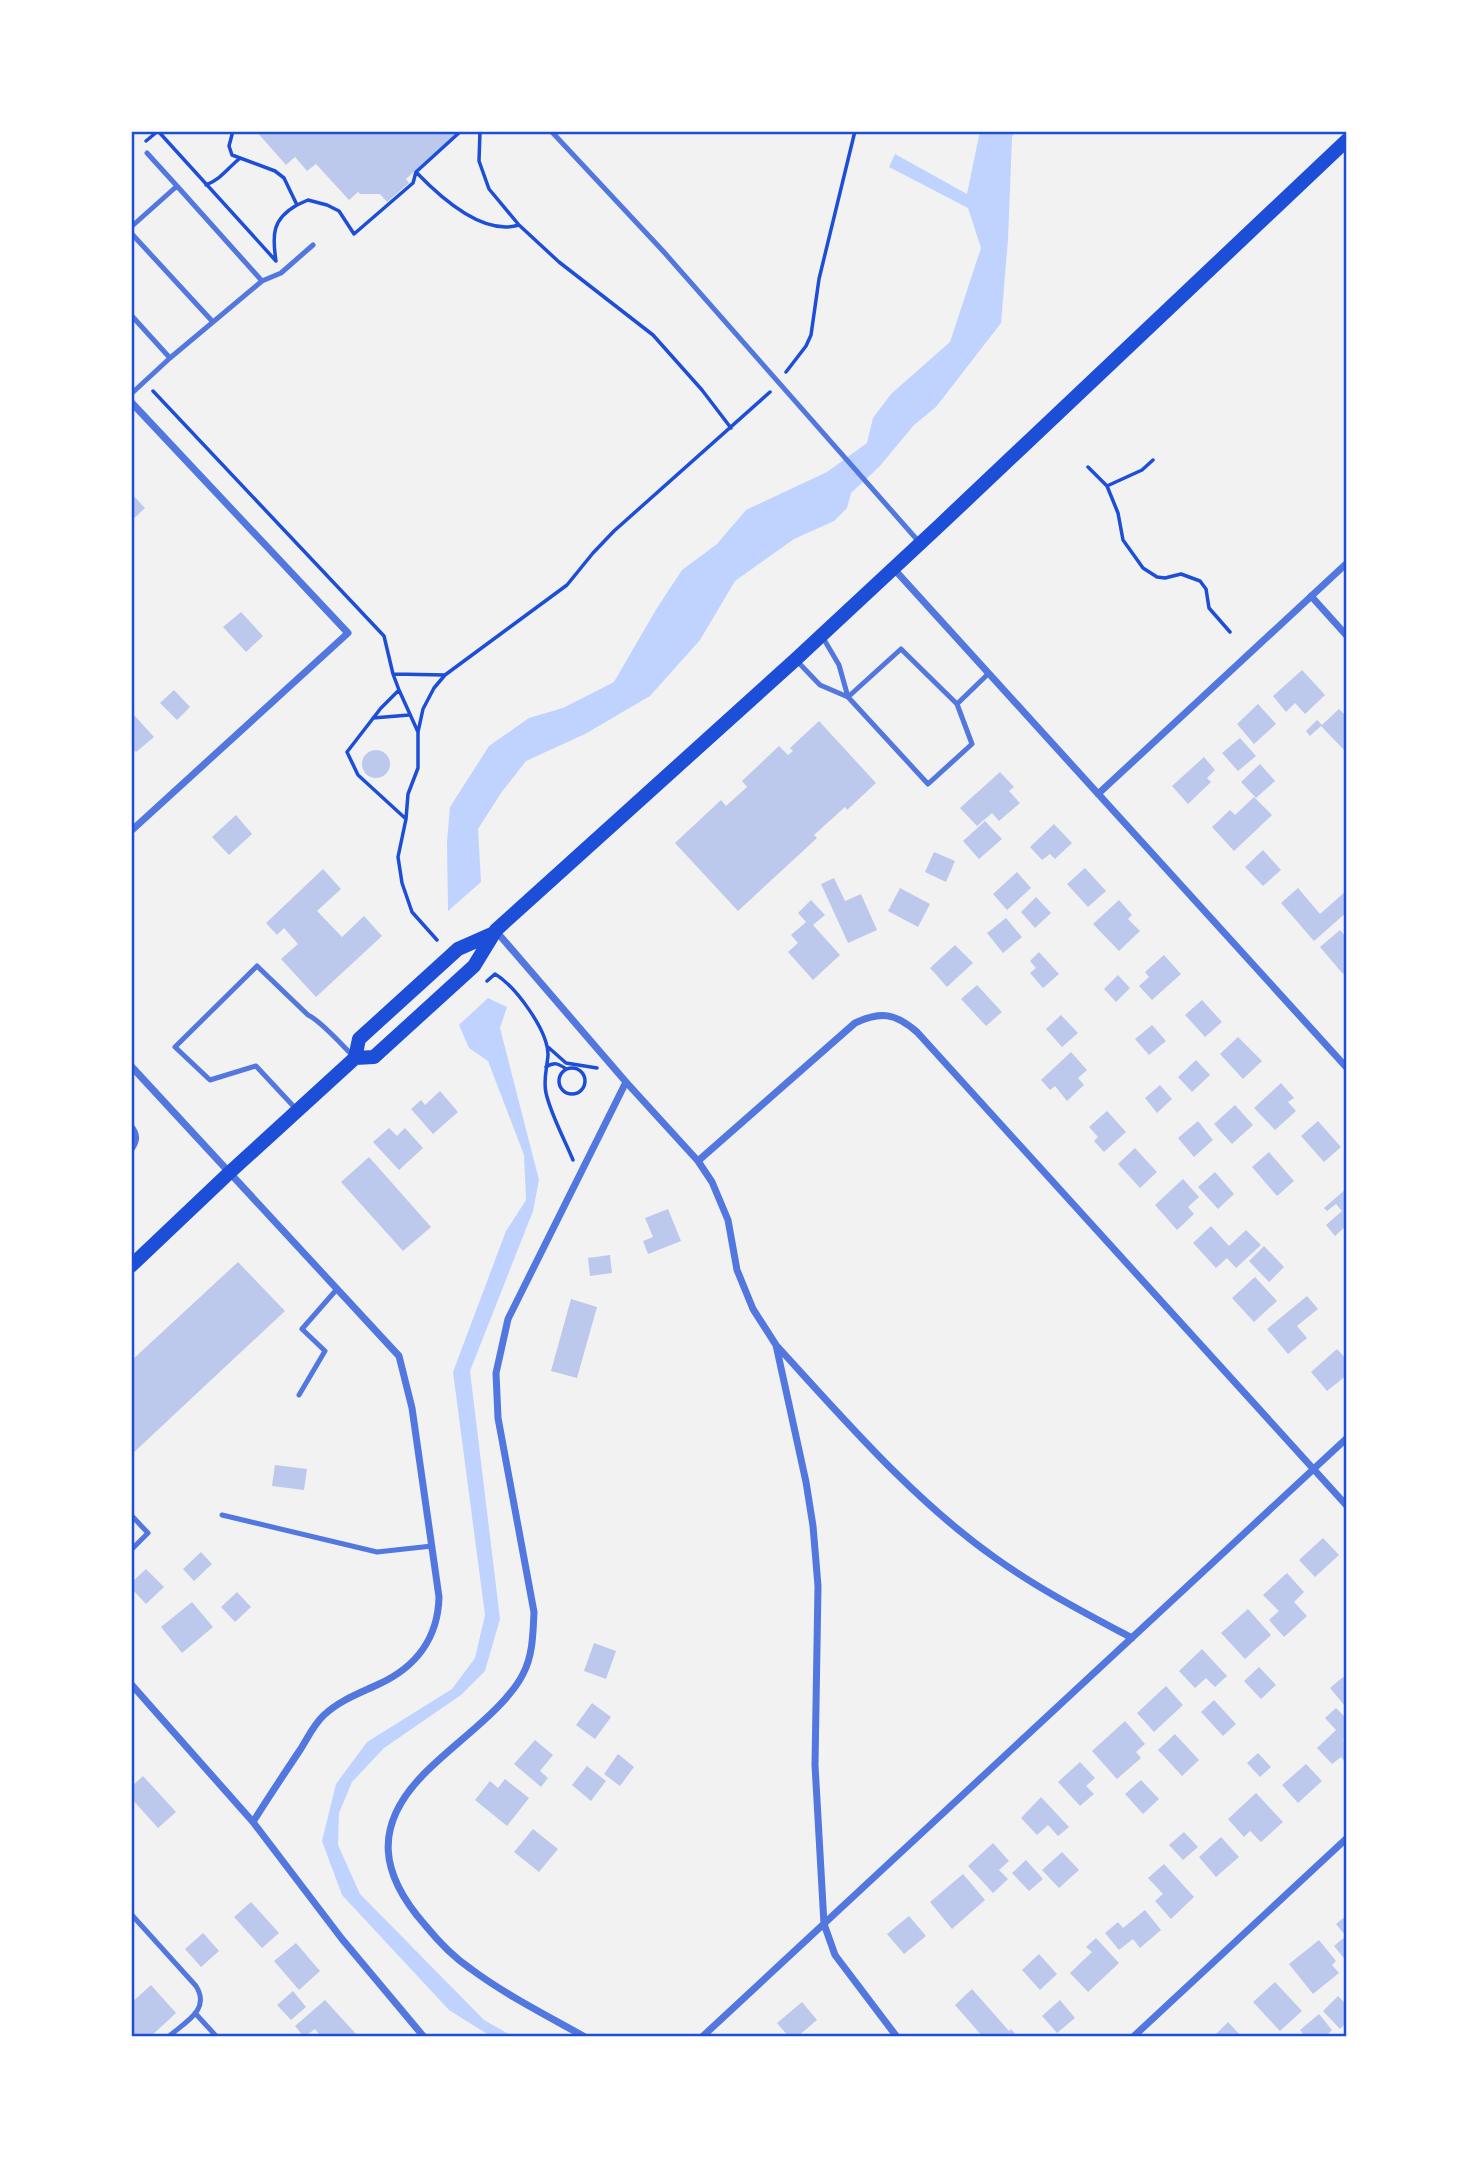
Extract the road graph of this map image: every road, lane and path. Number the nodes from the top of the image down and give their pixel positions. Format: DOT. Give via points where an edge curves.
graph roads {
  1 [pos="158,131"];
  2 [pos="233,131"];
  3 [pos="461,131"];
  4 [pos="480,131"];
  5 [pos="551,131"];
  6 [pos="855,131"];
  7 [pos="1347,140"];
  8 [pos="147,153"];
  9 [pos="239,159"];
  10 [pos="416,173"];
  11 [pos="206,185"];
  12 [pos="177,186"];
  13 [pos="298,205"];
  14 [pos="519,225"];
  15 [pos="131,227"];
  16 [pos="131,233"];
  17 [pos="313,244"];
  18 [pos="262,281"];
  19 [pos="131,315"];
  20 [pos="213,322"];
  21 [pos="170,358"];
  22 [pos="788,371"];
  23 [pos="131,394"];
  24 [pos="767,396"];
  25 [pos="131,402"];
  26 [pos="731,428"];
  27 [pos="1153,460"];
  28 [pos="1088,467"];
  29 [pos="1107,486"];
  30 [pos="920,543"];
  31 [pos="1347,563"];
  32 [pos="894,569"];
  33 [pos="1311,596"];
  34 [pos="1230,632"];
  35 [pos="821,635"];
  36 [pos="1347,636"];
  37 [pos="795,660"];
  38 [pos="393,674"];
  39 [pos="988,674"];
  40 [pos="445,675"];
  41 [pos="399,690"];
  42 [pos="848,697"];
  43 [pos="957,704"];
  44 [pos="409,715"];
  45 [pos="373,718"];
  46 [pos="418,732"];
  47 [pos="1098,794"];
  48 [pos="131,831"];
  49 [pos="494,932"];
  50 [pos="437,940"];
  51 [pos="487,981"];
  52 [pos="547,1045"];
  53 [pos="355,1058"];
  54 [pos="131,1066"];
  55 [pos="546,1067"];
  56 [pos="578,1068"];
  57 [pos="614,1068"];
  58 [pos="1347,1068"];
  59 [pos="566,1069"];
  60 [pos="626,1082"];
  61 [pos="298,1110"];
  62 [pos="131,1125"];
  63 [pos="131,1151"];
  64 [pos="698,1161"];
  65 [pos="229,1173"];
  66 [pos="580,1174"];
  67 [pos="131,1266"];
  68 [pos="337,1289"];
  69 [pos="776,1345"];
  70 [pos="299,1395"];
  71 [pos="1347,1438"];
  72 [pos="1313,1469"];
  73 [pos="1347,1506"];
  74 [pos="131,1515"];
  75 [pos="222,1515"];
  76 [pos="432,1546"];
  77 [pos="131,1550"];
  78 [pos="1132,1638"];
  79 [pos="131,1684"];
  80 [pos="253,1822"];
  81 [pos="1347,1838"];
  82 [pos="131,1914"];
  83 [pos="824,1924"];
  84 [pos="195,2013"];
  85 [pos="168,2037"];
  86 [pos="217,2037"];
  87 [pos="424,2037"];
  88 [pos="585,2037"];
  89 [pos="702,2037"];
  90 [pos="897,2037"];
  91 [pos="1133,2037"];
  1 -- 11 [label="path"];
  2 -- 9 [label="path" via="229,146"];
  3 -- 10 [label="path"];
  4 -- 14 [label="path" via="479,161 489,188"];
  5 -- 30 [label="lane"];
  6 -- 22 [label="path" via="819,279 811,335"];
  7 -- 30 [label="main road"];
  8 -- 12 [label="lane"];
  9 -- 11 [label="path" via="220,179"];
  9 -- 13 [label="path" via="284,178"];
  10 -- 13 [label="path" via="413,183 354,234 339,211 308,200"];
  10 -- 14 [label="path" via="470,216 506,229"];
  11 -- 13 [label="path" via="276,261 273,232 283,215"];
  12 -- 15 [label="lane"];
  12 -- 18 [label="lane"];
  14 -- 26 [label="path" via="653,335"];
  16 -- 20 [label="lane"];
  17 -- 18 [label="lane" via="281,274"];
  18 -- 20 [label="lane"];
  19 -- 21 [label="lane"];
  20 -- 21 [label="lane"];
  21 -- 23 [label="lane"];
  24 -- 26 [label="path"];
  25 -- 48 [label="street" via="348,633"];
  26 -- 40 [label="path" via="614,531 567,585"];
  27 -- 29 [label="path"];
  28 -- 29 [label="path"];
  29 -- 34 [label="path" via="1123,540 1143,568 1157,578 1181,574 1200,581 1209,608"];
  30 -- 32 [label="main road"];
  31 -- 33 [label="street"];
  32 -- 35 [label="main road"];
  32 -- 39 [label="street"];
  33 -- 36 [label="street"];
  33 -- 47 [label="street"];
  35 -- 37 [label="main road"];
  35 -- 42 [label="lane" via="839,665"];
  37 -- 42 [label="lane" via="820,685"];
  37 -- 49 [label="main road"];
  38 -- 40 [label="path"];
  39 -- 43 [label="lane"];
  39 -- 47 [label="street"];
  40 -- 46 [label="path" via="423,709"];
  41 -- 44 [label="path"];
  42 -- 43 [label="lane" via="901,649"];
  42 -- 43 [label="lane" via="928,784 972,744"];
  44 -- 45 [label="path"];
  44 -- 46 [label="path"];
  46 -- 50 [label="path" via="418,768 408,794 398,857 412,912"];
  47 -- 58 [label="street"];
  49 -- 53 [label="main road" via="458,949 359,1039"];
  49 -- 53 [label="main road" via="474,966 442,996 374,1057"];
  49 -- 57 [label="street"];
  51 -- 52 [label="path" via="495,974 512,989 540,1027"];
  52 -- 55 [label="path"];
  52 -- 56 [label="path"];
  53 -- 61 [label="main road"];
  53 -- 61 [label="lane" via="257,966 175,1046 210,1080 256,1066"];
  54 -- 65 [label="street"];
  55 -- 59 [label="path" via="552,1063"];
  55 -- 66 [label="path" via="546,1095"];
  56 -- 57 [label="path"];
  56 -- 59 [label="path"];
  56 -- 59 [label="path" via="584,1083 581,1090 570,1094 559,1084"];
  57 -- 60 [label="street"];
  60 -- 64 [label="street"];
  60 -- 66 [label="street"];
  61 -- 65 [label="main road"];
  62 -- 63 [label="lane" via="137,1133"];
  64 -- 69 [label="street" via="721,1200 737,1270 753,1309"];
  64 -- 72 [label="street" via="855,1023 888,1015 905,1021"];
  65 -- 67 [label="main road"];
  65 -- 68 [label="street"];
  66 -- 88 [label="street" via="508,1319 496,1373 498,1418 534,1612 528,1662 513,1689 408,1794 396,1811 388,1845 394,1880 405,1901 439,1942 502,1991"];
  68 -- 70 [label="lane" via="302,1329 325,1350"];
  68 -- 76 [label="street" via="399,1356 412,1408"];
  69 -- 78 [label="street" via="887,1463 992,1556"];
  69 -- 83 [label="street" via="806,1482 818,1586 815,1765"];
  71 -- 72 [label="street"];
  72 -- 73 [label="street"];
  72 -- 78 [label="street"];
  74 -- 77 [label="lane" via="148,1533"];
  75 -- 76 [label="lane" via="377,1552"];
  76 -- 80 [label="street" via="439,1613 428,1644 398,1674 355,1694 322,1717"];
  78 -- 83 [label="street"];
  79 -- 80 [label="street"];
  80 -- 87 [label="street"];
  81 -- 91 [label="street"];
  82 -- 84 [label="lane" via="196,1986 202,2003"];
  83 -- 89 [label="street"];
  83 -- 90 [label="street" via="835,1955"];
  84 -- 85 [label="lane"];
  84 -- 86 [label="lane"];
}
